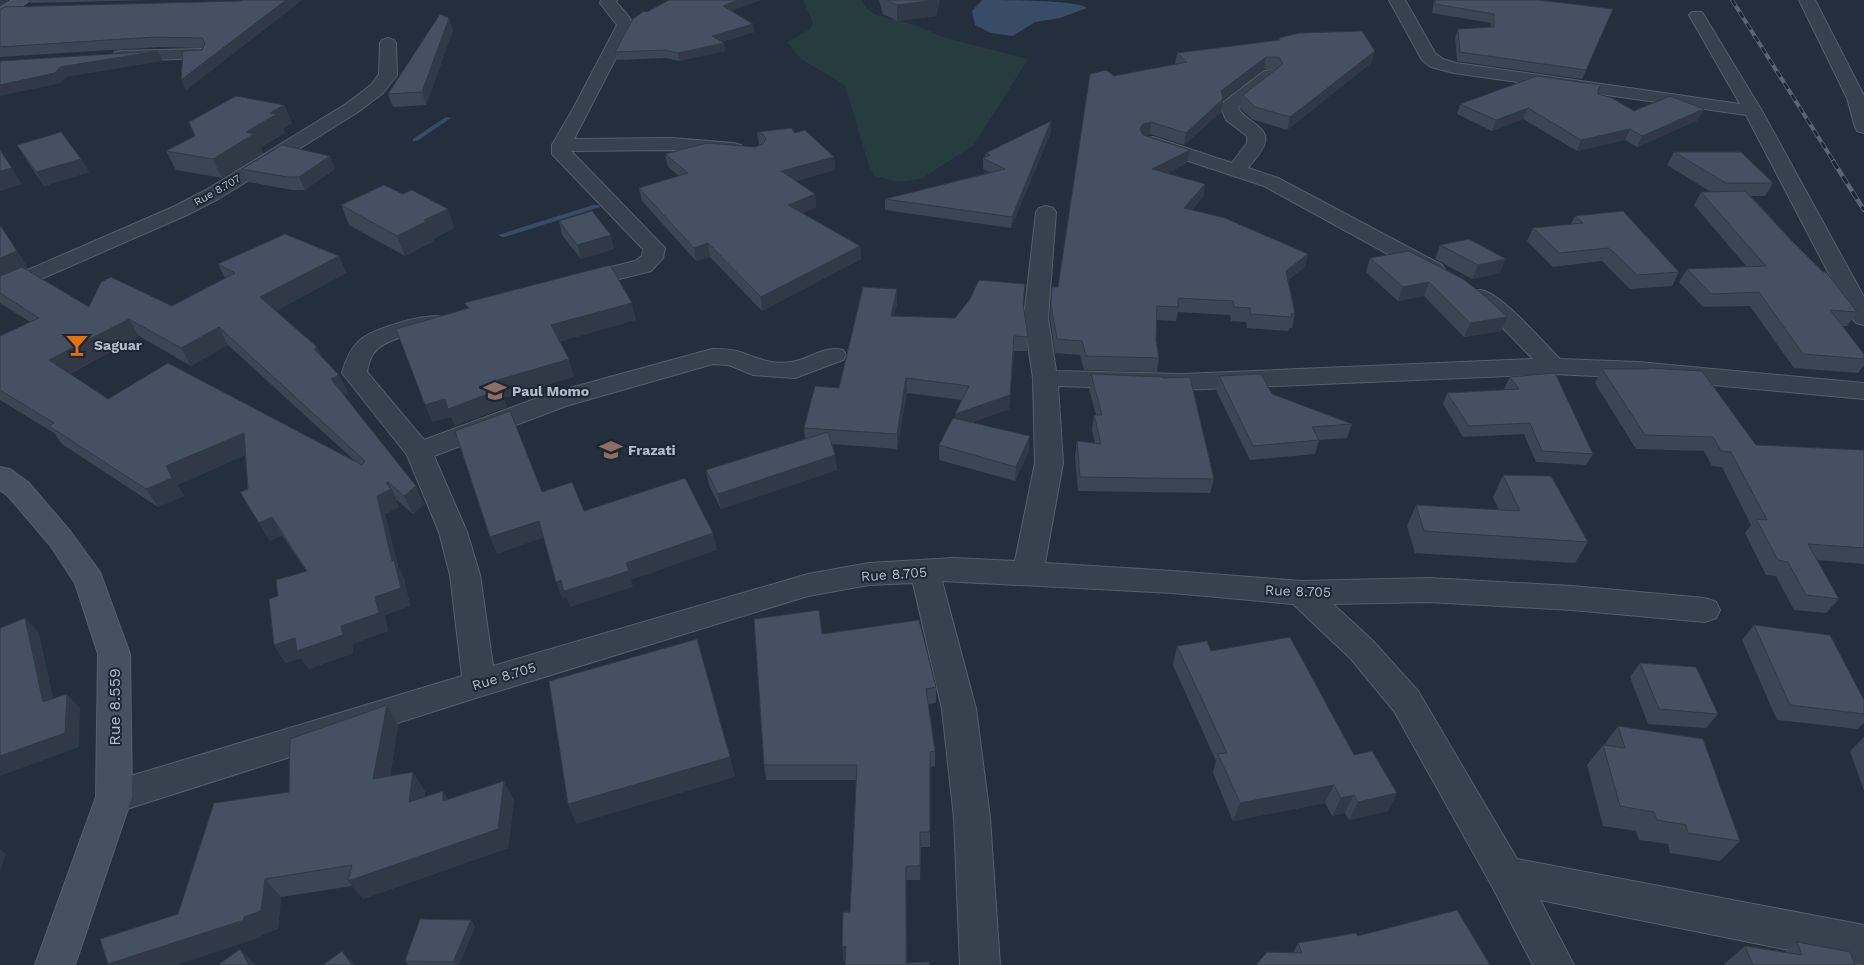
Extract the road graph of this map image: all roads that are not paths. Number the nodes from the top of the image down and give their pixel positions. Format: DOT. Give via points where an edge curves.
graph roads {
  1 [pos="22,0"];
  2 [pos="609,0"];
  3 [pos="1397,0"];
  4 [pos="1807,0"];
  5 [pos="36,9"];
  6 [pos="4,12"];
  7 [pos="1697,15"];
  8 [pos="388,43"];
  9 [pos="200,54"];
  10 [pos="103,58"];
  11 [pos="1270,75"];
  12 [pos="1753,111"];
  13 [pos="1864,127"];
  14 [pos="1150,142"];
  15 [pos="561,145"];
  16 [pos="748,151"];
  17 [pos="1237,170"];
  18 [pos="1046,212"];
  19 [pos="560,287"];
  20 [pos="0,290"];
  21 [pos="458,314"];
  22 [pos="1864,318"];
  23 [pos="834,355"];
  24 [pos="1553,366"];
  25 [pos="1045,378"];
  26 [pos="1864,390"];
  27 [pos="419,452"];
  28 [pos="0,476"];
  29 [pos="925,571"];
  30 [pos="1028,573"];
  31 [pos="1301,593"];
  32 [pos="1705,610"];
  33 [pos="479,684"];
  34 [pos="114,797"];
  35 [pos="1506,875"];
  36 [pos="1864,945"];
  37 [pos="54,965"];
  38 [pos="980,965"];
  39 [pos="1554,965"];
  1 -- 6 [label="main road"];
  2 -- 15 [label="street" via="625,25"];
  3 -- 12 [label="street" via="1428,56 1437,63"];
  4 -- 13 [label="street" via="1856,98"];
  5 -- 6 [label="street"];
  7 -- 12 [label="street"];
  8 -- 20 [label="street, Rue 8.707" via="388,75 377,89 352,108 213,194"];
  9 -- 10 [label="street"];
  11 -- 17 [label="street" via="1229,105 1232,116 1256,136 1256,142"];
  12 -- 22 [label="street"];
  14 -- 17 [label="street"];
  15 -- 16 [label="street" via="672,144"];
  15 -- 19 [label="street" via="562,154 654,248 652,258 643,266"];
  17 -- 24 [label="street" via="1271,182 1454,281 1502,314"];
  18 -- 25 [label="street" via="1036,318"];
  21 -- 27 [label="street" via="383,337 366,346 354,373"];
  23 -- 27 [label="street" via="795,370 753,367 734,358 712,356 556,400"];
  24 -- 25 [label="street" via="1182,382"];
  24 -- 26 [label="street" via="1638,370"];
  25 -- 30 [label="street" via="1049,463"];
  27 -- 33 [label="street" via="454,532 465,575"];
  28 -- 34 [label="main road, Rue 8.559" via="18,489 60,538 89,580 114,654"];
  29 -- 30 [label="street, Rue 8.705" via="954,569"];
  29 -- 33 [label="street, Rue 8.705" via="868,574 808,585"];
  29 -- 38 [label="street" via="959,709 972,818"];
  30 -- 31 [label="street, Rue 8.705"];
  31 -- 32 [label="street, Rue 8.705" via="1429,590"];
  31 -- 35 [label="street" via="1362,650 1406,701"];
  33 -- 34 [label="street, Rue 8.705"];
  34 -- 37 [label="main road, Rue 8.559"];
  35 -- 36 [label="street"];
  35 -- 39 [label="street"];
}
